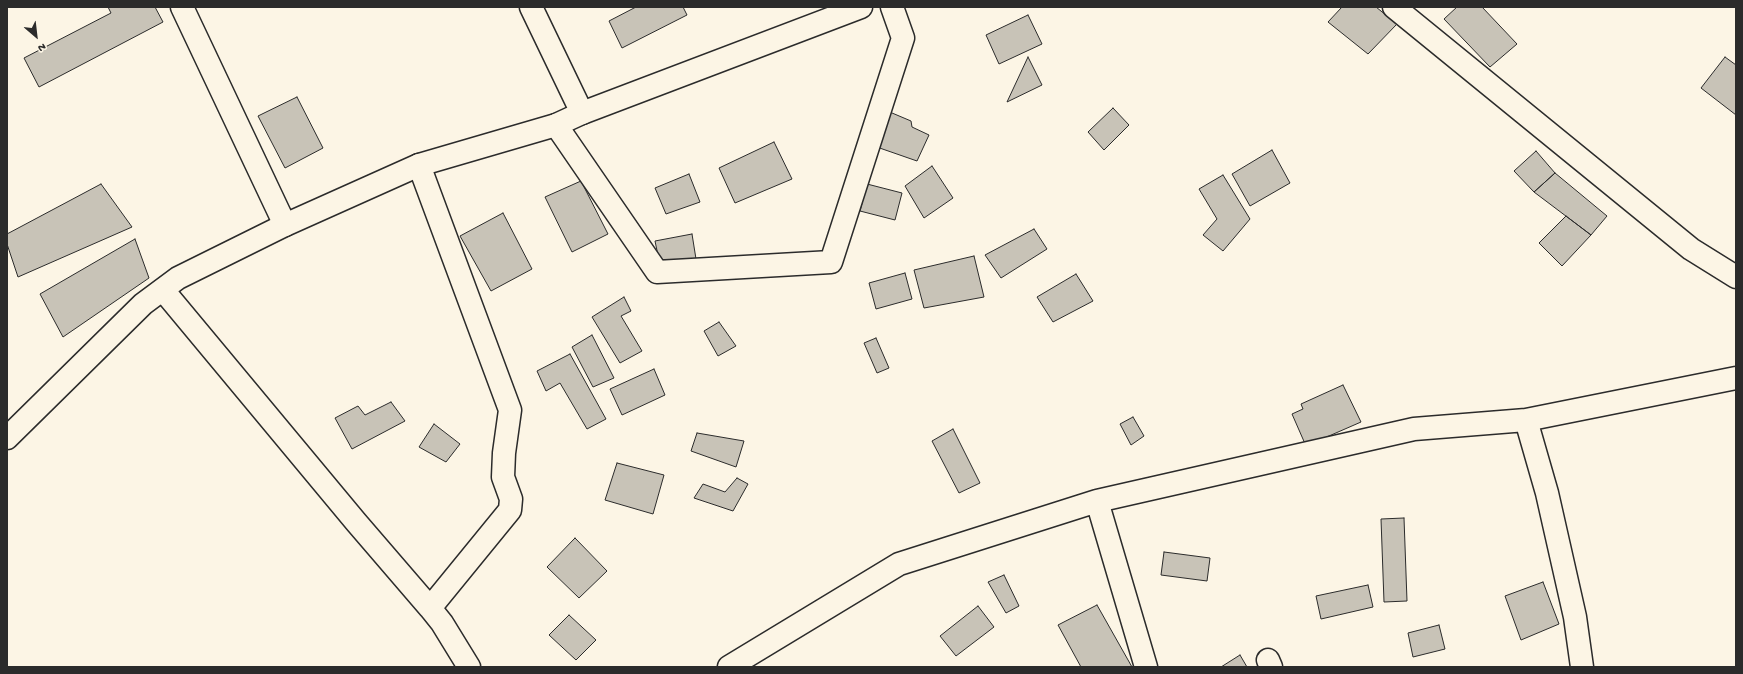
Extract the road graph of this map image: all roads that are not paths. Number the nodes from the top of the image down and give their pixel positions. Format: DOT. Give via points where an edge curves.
graph roads {
  1 [pos="182,7"];
  2 [pos="531,7"];
  3 [pos="861,7"];
  4 [pos="892,7"];
  5 [pos="1394,7"];
  6 [pos="582,113"];
  7 [pos="556,125"];
  8 [pos="419,165"];
  9 [pos="285,225"];
  10 [pos="1736,277"];
  11 [pos="163,290"];
  12 [pos="1736,378"];
  13 [pos="1526,420"];
  14 [pos="7,438"];
  15 [pos="1097,501"];
  16 [pos="430,608"];
  17 [pos="469,667"];
  18 [pos="729,667"];
  19 [pos="1146,667"];
  20 [pos="1582,667"];
  1 -- 9 [label="street"];
  2 -- 6 [label="street"];
  3 -- 6 [label="street"];
  4 -- 7 [label="street" via="903,38 832,262 657,272"];
  5 -- 10 [label="street" via="1691,250"];
  6 -- 7 [label="street"];
  7 -- 8 [label="street"];
  8 -- 9 [label="street"];
  8 -- 16 [label="street" via="510,410 503,477 511,499 510,510"];
  9 -- 11 [label="street" via="178,278"];
  11 -- 14 [label="street" via="143,304"];
  11 -- 16 [label="street"];
  12 -- 13 [label="street"];
  13 -- 15 [label="street" via="1414,429"];
  13 -- 20 [label="street" via="1547,493 1575,617"];
  15 -- 18 [label="street" via="899,564"];
  15 -- 19 [label="street"];
  16 -- 17 [label="street"];
}
